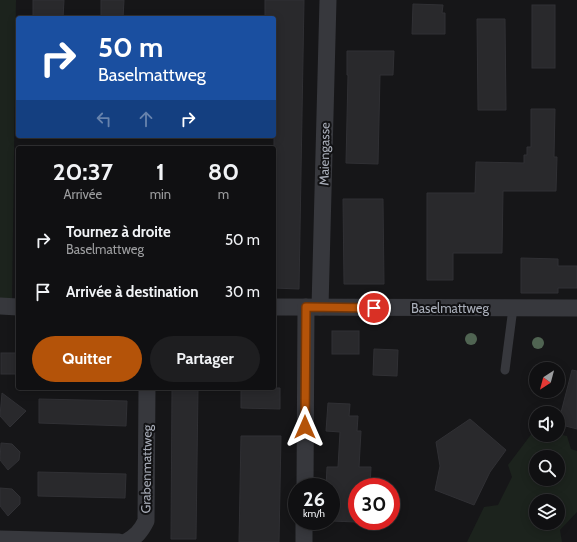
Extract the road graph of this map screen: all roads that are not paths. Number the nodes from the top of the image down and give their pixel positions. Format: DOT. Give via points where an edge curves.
graph roads {
  1 [pos="328,0"];
  2 [pos="0,306"];
  3 [pos="16,307"];
  4 [pos="276,307"];
  5 [pos="313,307"];
  6 [pos="513,308"];
  7 [pos="577,308"];
  8 [pos="505,370"];
  9 [pos="147,390"];
  10 [pos="305,478"];
  11 [pos="304,530"];
  12 [pos="0,539"];
  13 [pos="116,542"];
  14 [pos="304,542"];
  1 -- 5 [label="street, Maiengasse"];
  2 -- 3 [label="street"];
  4 -- 5 [label="street, Baselmattweg"];
  5 -- 6 [label="street, Baselmattweg"];
  5 -- 10 [label="street, Maiengasse"];
  6 -- 7 [label="street, Baselmattweg"];
  6 -- 8 [label="lane"];
  9 -- 13 [label="street, Grabenmattweg" via="146,521 134,538"];
  11 -- 14 [label="street"];
  12 -- 13 [label="street, Grabenmattweg"];
}
